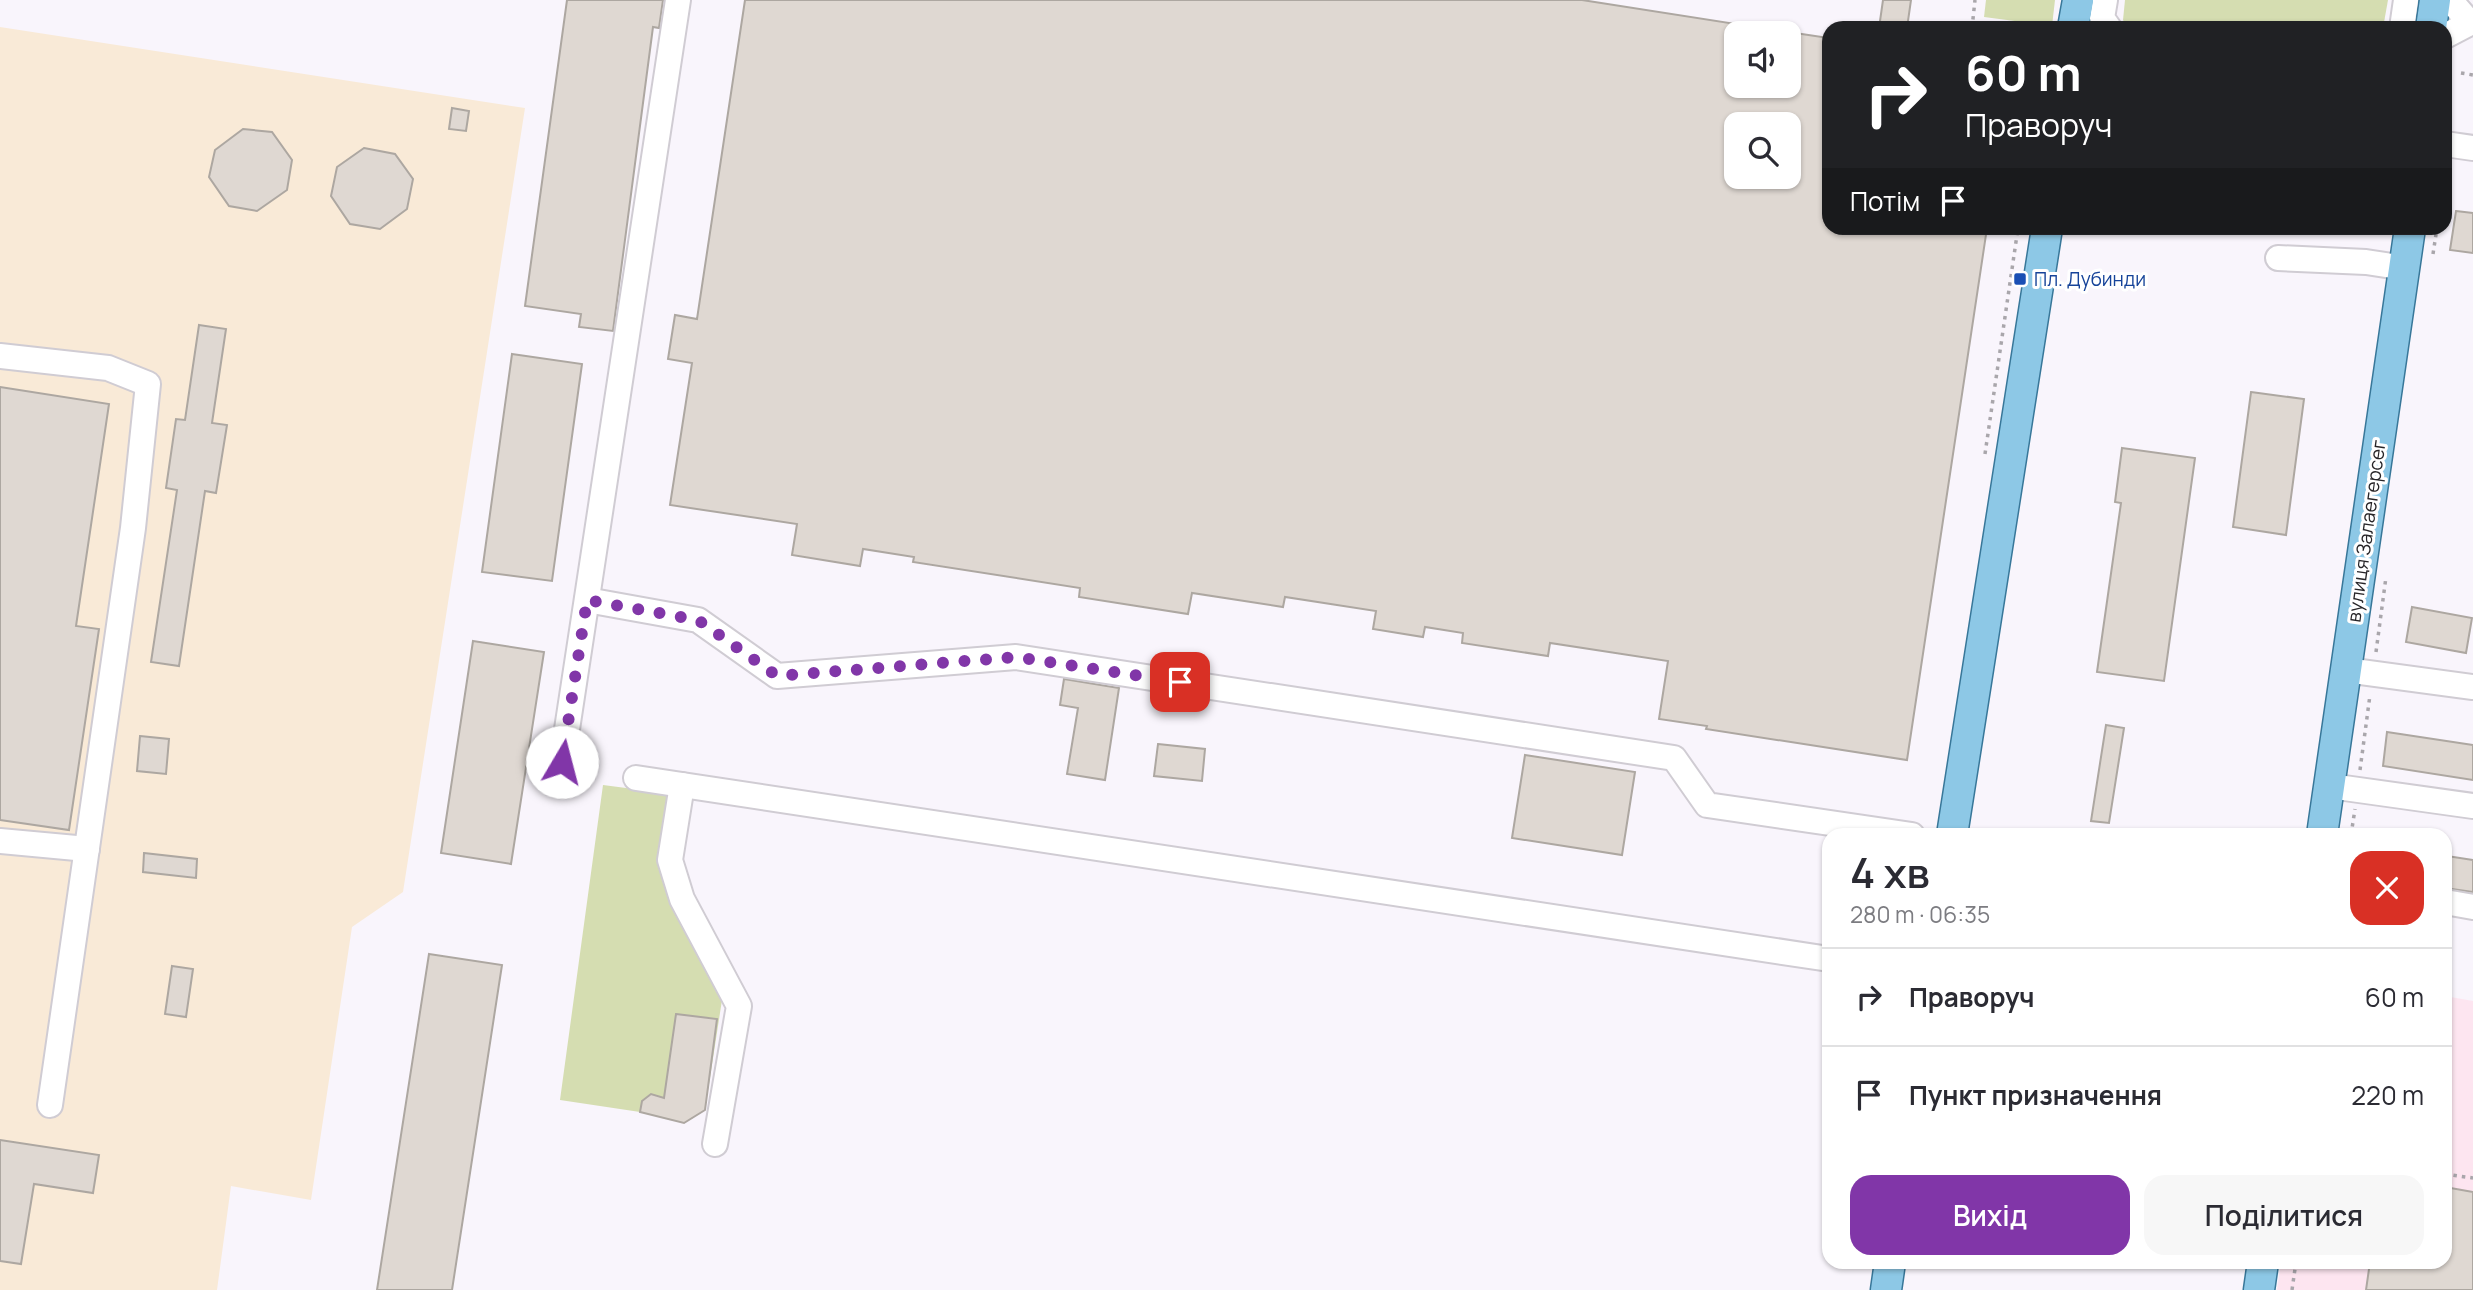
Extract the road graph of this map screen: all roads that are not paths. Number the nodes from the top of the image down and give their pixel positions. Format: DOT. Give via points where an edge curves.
graph roads {
  1 [pos="678,0"];
  2 [pos="2078,0"];
  3 [pos="2105,0"];
  4 [pos="2406,0"];
  5 [pos="2435,0"];
  6 [pos="2450,0"];
  7 [pos="2074,21"];
  8 [pos="2104,21"];
  9 [pos="2403,21"];
  10 [pos="2432,21"];
  11 [pos="2472,23"];
  12 [pos="2452,33"];
  13 [pos="2452,145"];
  14 [pos="2473,148"];
  15 [pos="2046,235"];
  16 [pos="2409,235"];
  17 [pos="2278,258"];
  18 [pos="2405,268"];
  19 [pos="0,355"];
  20 [pos="587,600"];
  21 [pos="2346,670"];
  22 [pos="2473,687"];
  23 [pos="562,762"];
  24 [pos="636,778"];
  25 [pos="682,785"];
  26 [pos="2330,786"];
  27 [pos="2473,806"];
  28 [pos="1864,828"];
  29 [pos="1953,828"];
  30 [pos="2323,828"];
  31 [pos="0,841"];
  32 [pos="87,849"];
  33 [pos="2452,903"];
  34 [pos="2473,907"];
  35 [pos="1822,958"];
  36 [pos="50,1105"];
  37 [pos="715,1144"];
  38 [pos="1889,1269"];
  39 [pos="2262,1269"];
  40 [pos="1886,1290"];
  41 [pos="2259,1290"];
  1 -- 20 [label="street"];
  2 -- 7 [label="main road"];
  3 -- 8 [label="street"];
  4 -- 9 [label="street"];
  5 -- 10 [label="main road"];
  6 -- 11 [label="street"];
  11 -- 12 [label="street"];
  13 -- 14 [label="street"];
  15 -- 29 [label="main road"];
  16 -- 18 [label="main road, вулиця Залаегерсег"];
  17 -- 18 [label="street"];
  18 -- 21 [label="main road, вулиця Залаегерсег"];
  19 -- 32 [label="street" via="108,368 148,384 133,528"];
  20 -- 23 [label="street"];
  20 -- 28 [label="street" via="698,620 777,676 1016,657 1674,758 1707,805"];
  21 -- 22 [label="street"];
  21 -- 26 [label="main road, вулиця Залаегерсег"];
  24 -- 25 [label="street"];
  25 -- 35 [label="street"];
  25 -- 37 [label="street" via="670,860 682,899 739,1006"];
  26 -- 27 [label="street"];
  26 -- 30 [label="main road, вулиця Залаегерсег"];
  31 -- 32 [label="street"];
  32 -- 36 [label="street"];
  33 -- 34 [label="street"];
  38 -- 40 [label="main road"];
  39 -- 41 [label="main road"];
}
